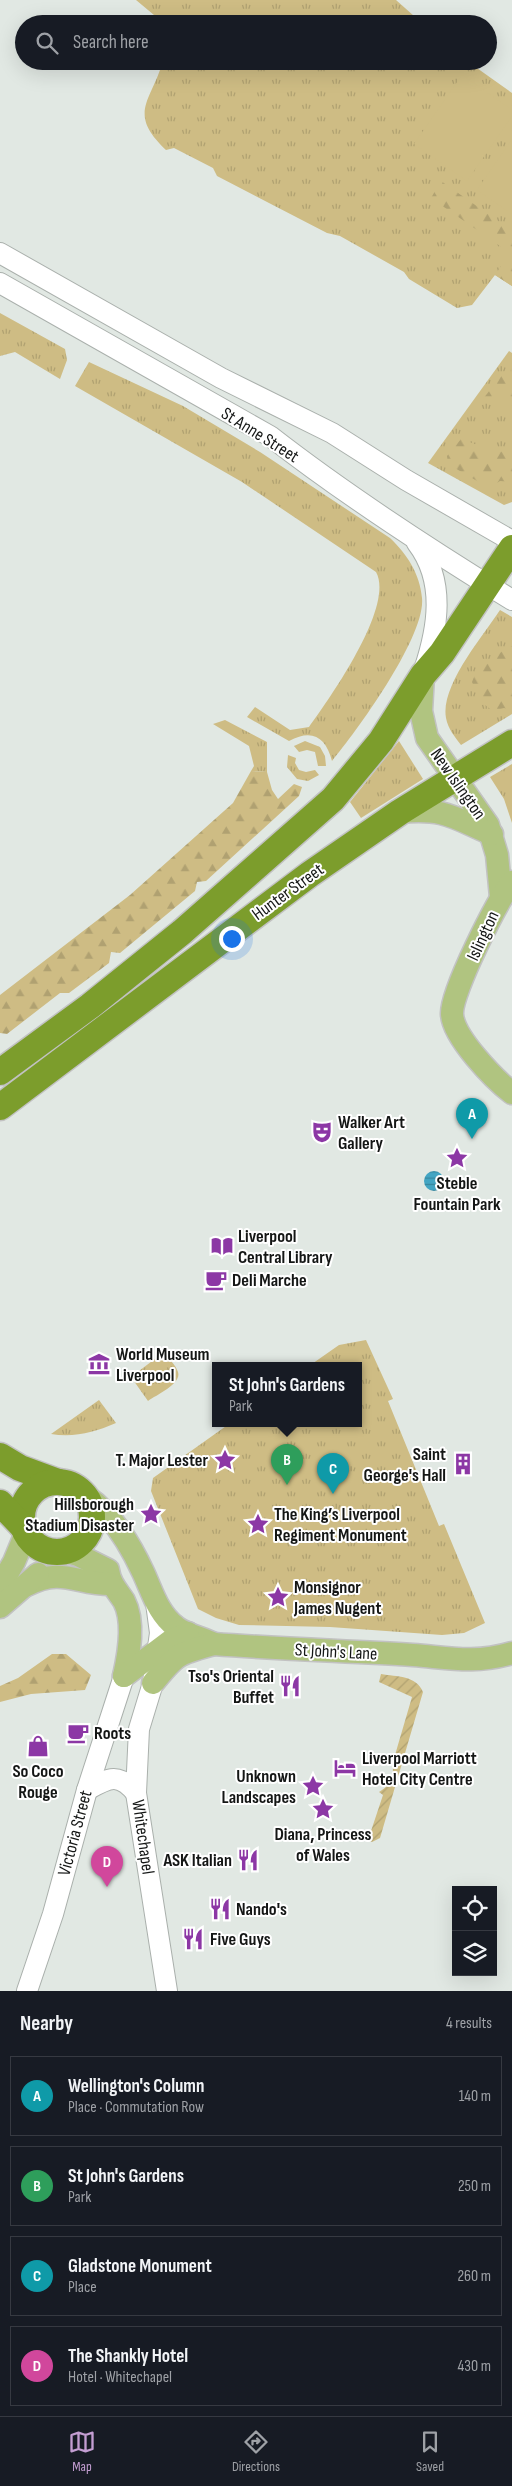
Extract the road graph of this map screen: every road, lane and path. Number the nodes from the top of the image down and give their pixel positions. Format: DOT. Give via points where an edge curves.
graph roads {
  1 [pos="0,253"];
  2 [pos="0,283"];
  3 [pos="412,537"];
  4 [pos="511,553"];
  5 [pos="488,585"];
  6 [pos="512,600"];
  7 [pos="422,675"];
  8 [pos="512,743"];
  9 [pos="454,778"];
  10 [pos="400,812"];
  11 [pos="492,834"];
  12 [pos="506,889"];
  13 [pos="0,1072"];
  14 [pos="512,1093"];
  15 [pos="0,1107"];
  16 [pos="0,1456"];
  17 [pos="58,1482"];
  18 [pos="86,1496"];
  19 [pos="0,1503"];
  20 [pos="25,1531"];
  21 [pos="62,1551"];
  22 [pos="110,1584"];
  23 [pos="27,1585"];
  24 [pos="0,1586"];
  25 [pos="156,1602"];
  26 [pos="0,1607"];
  27 [pos="188,1633"];
  28 [pos="214,1644"];
  29 [pos="158,1651"];
  30 [pos="512,1653"];
  31 [pos="124,1676"];
  32 [pos="153,1683"];
  33 [pos="86,1790"];
  34 [pos="136,1793"];
  35 [pos="28,1991"];
  36 [pos="167,1991"];
  1 -- 4 [label="main road, St Anne Street" via="221,378 332,433"];
  2 -- 3 [label="main road, St Anne Street" via="270,436 310,468"];
  3 -- 5 [label="main road, St Anne Street"];
  3 -- 7 [label="main road" via="430,565 437,595 436,623"];
  4 -- 5 [label="highway"];
  5 -- 6 [label="main road, St Anne Street"];
  5 -- 7 [label="highway" via="442,653"];
  7 -- 9 [label="main road, New Islington" via="421,711 426,734 434,752"];
  7 -- 13 [label="highway, Hunter Street" via="366,762 311,820 174,938 90,1006"];
  8 -- 9 [label="highway, Hunter Street"];
  9 -- 10 [label="highway, Hunter Street"];
  9 -- 11 [label="main road, New Islington"];
  10 -- 11 [label="main road" via="446,813"];
  10 -- 15 [label="highway, Hunter Street" via="310,874"];
  11 -- 12 [label="main road, New Islington"];
  12 -- 14 [label="main road, Islington" via="456,992 452,1016 464,1042"];
  16 -- 17 [label="highway" via="20,1468"];
  17 -- 18 [label="highway" via="75,1486"];
  17 -- 20 [label="highway" via="44,1485 32,1493 23,1514"];
  18 -- 21 [label="highway" via="92,1512 90,1529 80,1543"];
  18 -- 25 [label="main road, St John's Lane" via="107,1513 141,1568"];
  19 -- 20 [label="highway"];
  20 -- 21 [label="highway" via="40,1547"];
  20 -- 24 [label="main road" via="14,1562"];
  21 -- 22 [label="main road" via="108,1570"];
  21 -- 23 [label="main road"];
  22 -- 23 [label="main road" via="45,1576"];
  22 -- 31 [label="main road" via="128,1612 128,1657"];
  23 -- 26 [label="main road"];
  25 -- 27 [label="main road, St John's Lane" via="170,1623"];
  25 -- 29 [label="main road, Whitechapel" via="160,1633"];
  27 -- 28 [label="main road, St John's Lane"];
  27 -- 29 [label="main road"];
  28 -- 30 [label="main road, St John's Lane" via="458,1660"];
  28 -- 32 [label="main road, St John's Lane" via="178,1656"];
  29 -- 31 [label="main road"];
  29 -- 32 [label="main road, Whitechapel"];
  31 -- 33 [label="main road, Victoria Street"];
  32 -- 34 [label="main road, Whitechapel" via="139,1729"];
  33 -- 34 [label="main road" via="108,1780 119,1779"];
  33 -- 35 [label="main road, Victoria Street" via="54,1914"];
  34 -- 36 [label="main road, Whitechapel"];
}
